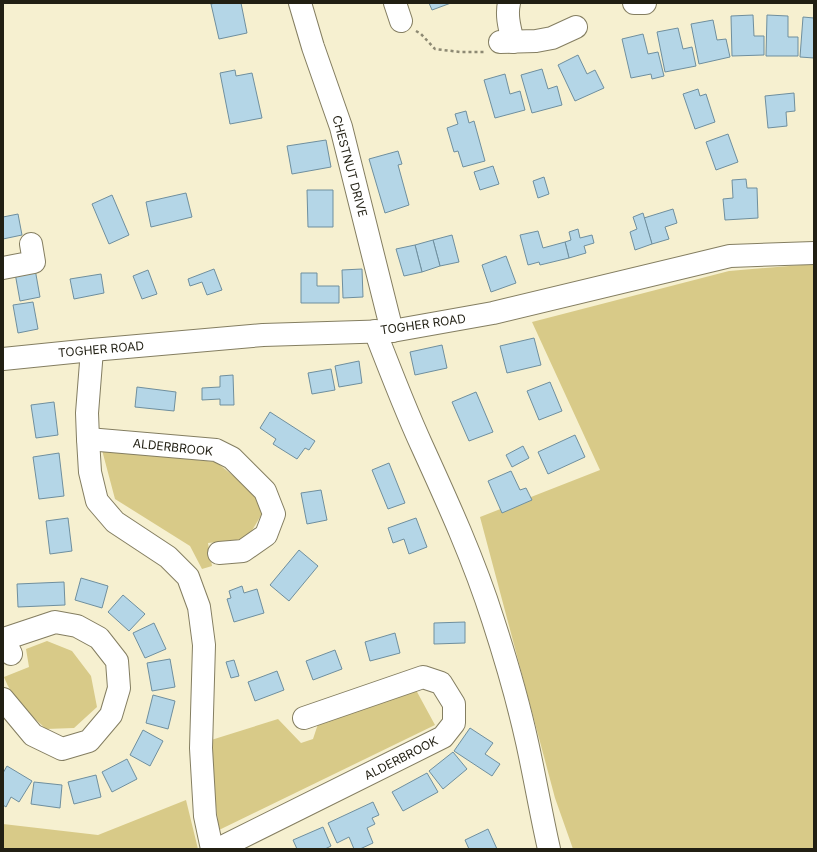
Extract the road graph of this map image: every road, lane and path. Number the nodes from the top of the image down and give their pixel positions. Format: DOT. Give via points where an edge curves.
graph roads {
  1 [pos="300,3"];
  2 [pos="509,3"];
  3 [pos="634,3"];
  4 [pos="645,3"];
  5 [pos="398,12"];
  6 [pos="576,26"];
  7 [pos="507,42"];
  8 [pos="31,244"];
  9 [pos="814,253"];
  10 [pos="3,268"];
  11 [pos="383,331"];
  12 [pos="92,350"];
  13 [pos="3,359"];
  14 [pos="88,439"];
  15 [pos="219,553"];
  16 [pos="11,654"];
  17 [pos="3,699"];
  18 [pos="304,718"];
  19 [pos="212,849"];
  20 [pos="218,849"];
  21 [pos="549,849"];
  1 -- 11 [label="street, CHESTNUT DRIVE" via="341,127"];
  2 -- 7 [label="street"];
  3 -- 4 [label="street"];
  5 -- 7 [label="path" via="435,49 497,52"];
  6 -- 7 [label="street" via="552,38"];
  8 -- 10 [label="street" via="34,262"];
  9 -- 11 [label="street, TOGHER ROAD" via="730,256 493,314"];
  11 -- 12 [label="street, TOGHER ROAD" via="263,335"];
  11 -- 21 [label="street, CHESTNUT DRIVE" via="422,445 466,542 493,619 527,742"];
  12 -- 13 [label="street, TOGHER ROAD"];
  12 -- 14 [label="street" via="87,412"];
  14 -- 15 [label="street, ALDERBROOK" via="216,450 232,458 265,491 274,514 266,535 243,551"];
  14 -- 19 [label="street" via="90,472 97,501 115,522 168,557 188,577 199,608 204,645 201,748 205,816"];
  16 -- 17 [label="street" via="4,639 55,622 77,626 99,638 117,661 119,688 111,715 88,741 62,749 33,735"];
  18 -- 20 [label="street, ALDERBROOK" via="423,677 441,683 454,704 454,723 443,737"];
}
